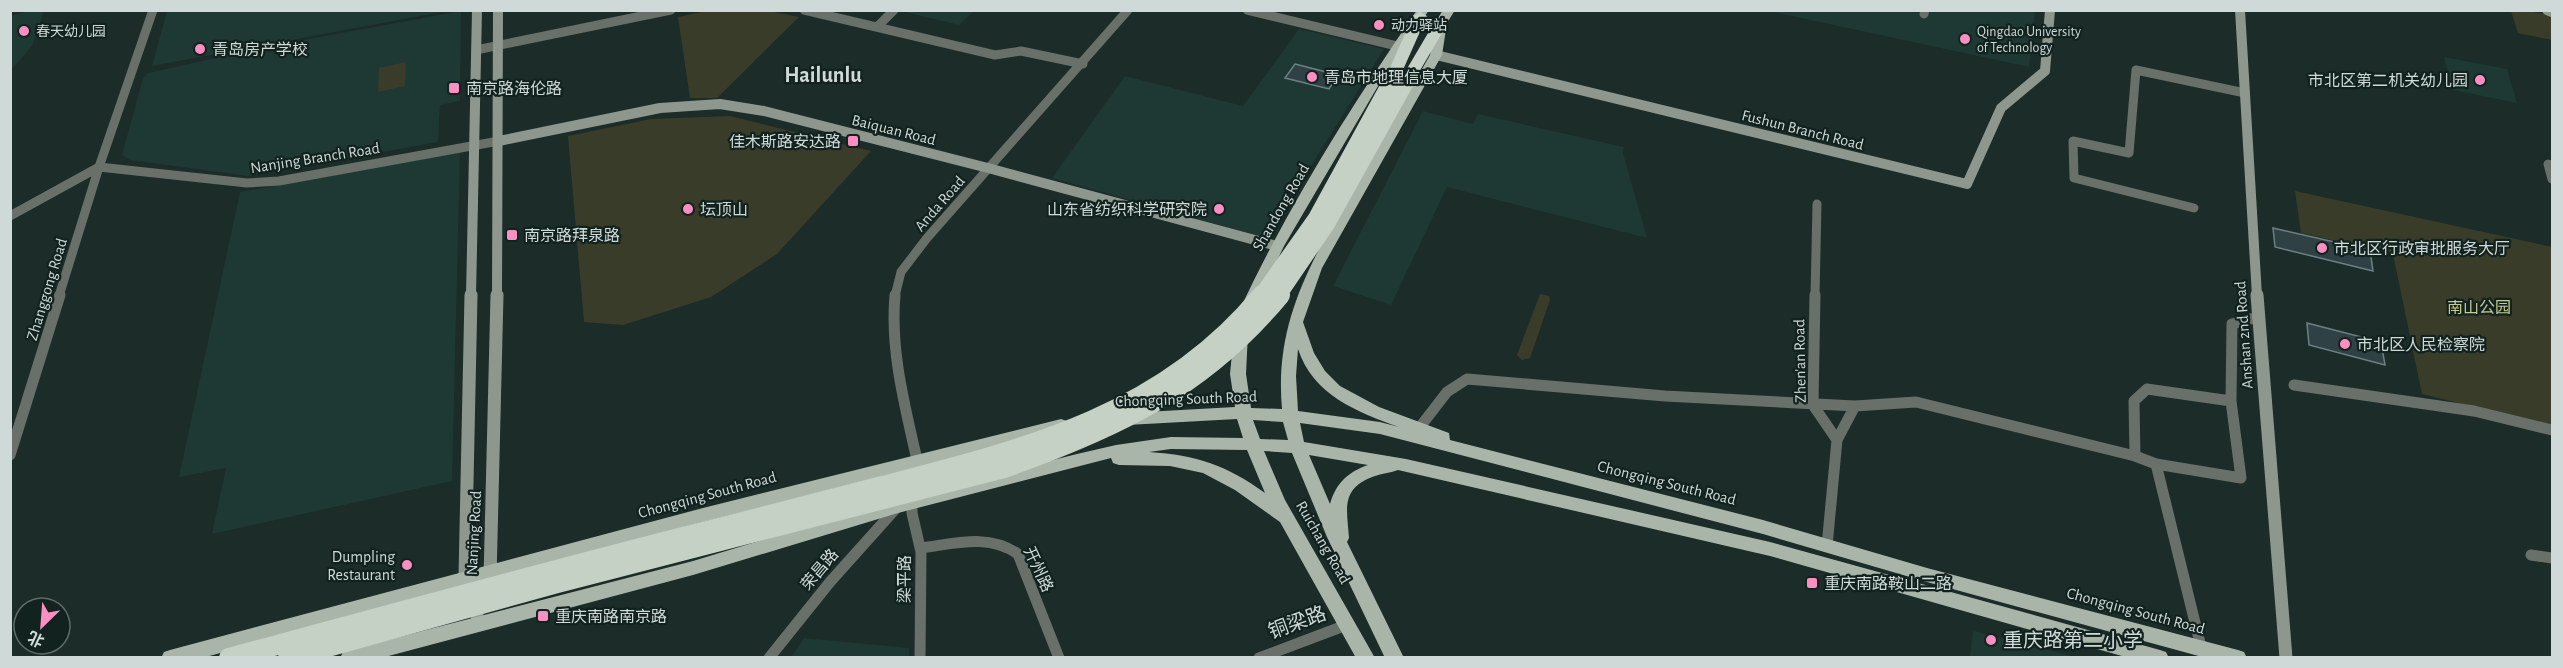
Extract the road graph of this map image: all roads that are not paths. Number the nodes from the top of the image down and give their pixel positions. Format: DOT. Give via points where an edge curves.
graph roads {
  1 [pos="153,10"];
  2 [pos="477,10"];
  3 [pos="498,10"];
  4 [pos="671,10"];
  5 [pos="804,10"];
  6 [pos="894,10"];
  7 [pos="1128,10"];
  8 [pos="1247,10"];
  9 [pos="2050,10"];
  10 [pos="2240,10"];
  11 [pos="2547,10"];
  12 [pos="2553,12"];
  13 [pos="1422,13"];
  14 [pos="1445,17"];
  15 [pos="878,27"];
  16 [pos="499,45"];
  17 [pos="1397,46"];
  18 [pos="476,50"];
  19 [pos="1436,55"];
  20 [pos="1083,64"];
  21 [pos="1398,83"];
  22 [pos="2245,93"];
  23 [pos="499,141"];
  24 [pos="476,145"];
  25 [pos="2553,165"];
  26 [pos="99,167"];
  27 [pos="988,168"];
  28 [pos="2553,179"];
  29 [pos="1817,204"];
  30 [pos="2194,208"];
  31 [pos="10,216"];
  32 [pos="1277,246"];
  33 [pos="1251,297"];
  34 [pos="1295,315"];
  35 [pos="2258,317"];
  36 [pos="2294,385"];
  37 [pos="2231,401"];
  38 [pos="1813,405"];
  39 [pos="1855,406"];
  40 [pos="1242,413"];
  41 [pos="1290,416"];
  42 [pos="1071,422"];
  43 [pos="1420,427"];
  44 [pos="2553,430"];
  45 [pos="1837,440"];
  46 [pos="1252,444"];
  47 [pos="1299,447"];
  48 [pos="10,455"];
  49 [pos="1484,455"];
  50 [pos="2135,456"];
  51 [pos="917,460"];
  52 [pos="1077,460"];
  53 [pos="2156,464"];
  54 [pos="1406,465"];
  55 [pos="905,504"];
  56 [pos="1289,521"];
  57 [pos="1827,546"];
  58 [pos="1339,547"];
  59 [pos="920,548"];
  60 [pos="2531,555"];
  61 [pos="2553,558"];
  62 [pos="492,570"];
  63 [pos="465,577"];
  64 [pos="479,622"];
  65 [pos="1349,624"];
  66 [pos="2201,647"];
  67 [pos="170,657"];
  68 [pos="229,657"];
  69 [pos="288,657"];
  70 [pos="348,657"];
  71 [pos="770,657"];
  72 [pos="920,657"];
  73 [pos="1059,657"];
  74 [pos="1259,657"];
  75 [pos="1366,657"];
  76 [pos="1395,657"];
  77 [pos="2160,657"];
  78 [pos="2238,657"];
  79 [pos="2286,657"];
  1 -- 26 [label="street, Zhanggong Road"];
  2 -- 18 [label="street, Nanjing Road"];
  3 -- 16 [label="street, Nanjing Road"];
  4 -- 16 [label="street"];
  5 -- 15 [label="street"];
  6 -- 15 [label="street"];
  7 -- 20 [label="street, Anda Road"];
  8 -- 17 [label="street"];
  9 -- 19 [label="street, Fushun Branch Road" via="2045,71 2001,108 1967,184"];
  10 -- 22 [label="street, Anshan 2nd Road"];
  11 -- 12 [label="street"];
  13 -- 17 [label="main road, Shandong Road"];
  13 -- 21 [label="highway"];
  14 -- 19 [label="main road"];
  14 -- 21 [label="highway"];
  15 -- 20 [label="street" via="995,54 1021,51"];
  16 -- 18 [label="street"];
  16 -- 23 [label="street, Nanjing Road"];
  17 -- 32 [label="main road, Shandong Road"];
  18 -- 24 [label="street, Nanjing Road"];
  19 -- 34 [label="main road" via="1315,268"];
  20 -- 27 [label="street, Anda Road"];
  21 -- 68 [label="highway, bridge" via="1286,263 1257,302 1221,340 1185,369 1128,403 1000,456"];
  21 -- 69 [label="highway, bridge" via="1321,233 1269,309 1233,347 1196,377 1140,411 1057,450 1004,468 556,583"];
  22 -- 30 [label="street" via="2136,70 2129,153 2073,141 2074,178"];
  22 -- 35 [label="street, Anshan 2nd Road"];
  23 -- 24 [label="street, Nanjing Branch Road"];
  23 -- 27 [label="street, Baiquan Road" via="660,108 720,104 764,111"];
  23 -- 62 [label="street, Nanjing Road"];
  24 -- 26 [label="street, Nanjing Branch Road" via="279,181 247,183"];
  24 -- 63 [label="street, Nanjing Road"];
  25 -- 28 [label="street" via="2548,164"];
  26 -- 31 [label="street"];
  26 -- 48 [label="street, Zhanggong Road"];
  27 -- 32 [label="street, Baiquan Road"];
  27 -- 51 [label="street, Anda Road" via="912,257 893,293 894,337"];
  29 -- 38 [label="street, Zhen'an Road"];
  32 -- 33 [label="main road, Shandong Road"];
  33 -- 40 [label="main road, Shandong Road" via="1238,345"];
  33 -- 42 [label="main road" via="1235,327 1185,378 1127,408"];
  34 -- 41 [label="main road"];
  34 -- 43 [label="main road" via="1304,352 1333,390 1371,412"];
  35 -- 37 [label="street" via="2232,324"];
  35 -- 79 [label="street, Anshan 2nd Road"];
  36 -- 44 [label="street" via="2474,411"];
  37 -- 50 [label="street" via="2147,389 2134,401"];
  37 -- 53 [label="street" via="2241,478"];
  38 -- 39 [label="street"];
  38 -- 43 [label="street" via="1467,379 1447,392"];
  38 -- 45 [label="street, Zhen'an Road"];
  39 -- 45 [label="street"];
  39 -- 50 [label="street" via="1916,402"];
  40 -- 41 [label="main road, Chongqing South Road"];
  40 -- 42 [label="main road, Chongqing South Road"];
  40 -- 46 [label="main road, Shandong Road"];
  41 -- 47 [label="main road, Ruichang Road"];
  41 -- 49 [label="main road, Chongqing South Road" via="1380,428"];
  42 -- 51 [label="main road, Chongqing South Road"];
  43 -- 49 [label="main road"];
  45 -- 57 [label="street"];
  46 -- 47 [label="main road"];
  46 -- 52 [label="main road" via="1172,443"];
  46 -- 56 [label="main road, Ruichang Road" via="1259,467"];
  47 -- 54 [label="main road"];
  47 -- 58 [label="main road, Ruichang Road"];
  49 -- 57 [label="main road, Chongqing South Road"];
  50 -- 53 [label="street"];
  51 -- 62 [label="main road, Chongqing South Road"];
  52 -- 55 [label="main road"];
  52 -- 56 [label="main road" via="1162,458 1197,463 1235,480"];
  53 -- 66 [label="street"];
  54 -- 58 [label="main road" via="1379,467 1344,489 1338,506"];
  54 -- 77 [label="main road" via="1770,549"];
  55 -- 59 [label="street, 梁平路" via="912,513"];
  55 -- 64 [label="main road" via="693,568"];
  55 -- 71 [label="street, 荣昌路" via="830,582"];
  56 -- 65 [label="main road, Ruichang Road"];
  57 -- 66 [label="main road, Chongqing South Road"];
  58 -- 76 [label="main road, Ruichang Road"];
  59 -- 72 [label="street, 梁平路"];
  59 -- 73 [label="street, 开州路" via="989,540 1011,548 1018,554"];
  60 -- 61 [label="street"];
  62 -- 63 [label="main road, Chongqing South Road"];
  62 -- 64 [label="street, Nanjing Road"];
  63 -- 64 [label="street, Nanjing Road"];
  63 -- 67 [label="main road, Chongqing South Road"];
  64 -- 70 [label="main road"];
  65 -- 74 [label="street, 铜梁路"];
  65 -- 75 [label="main road, Ruichang Road"];
  66 -- 78 [label="main road, Chongqing South Road"];
}
